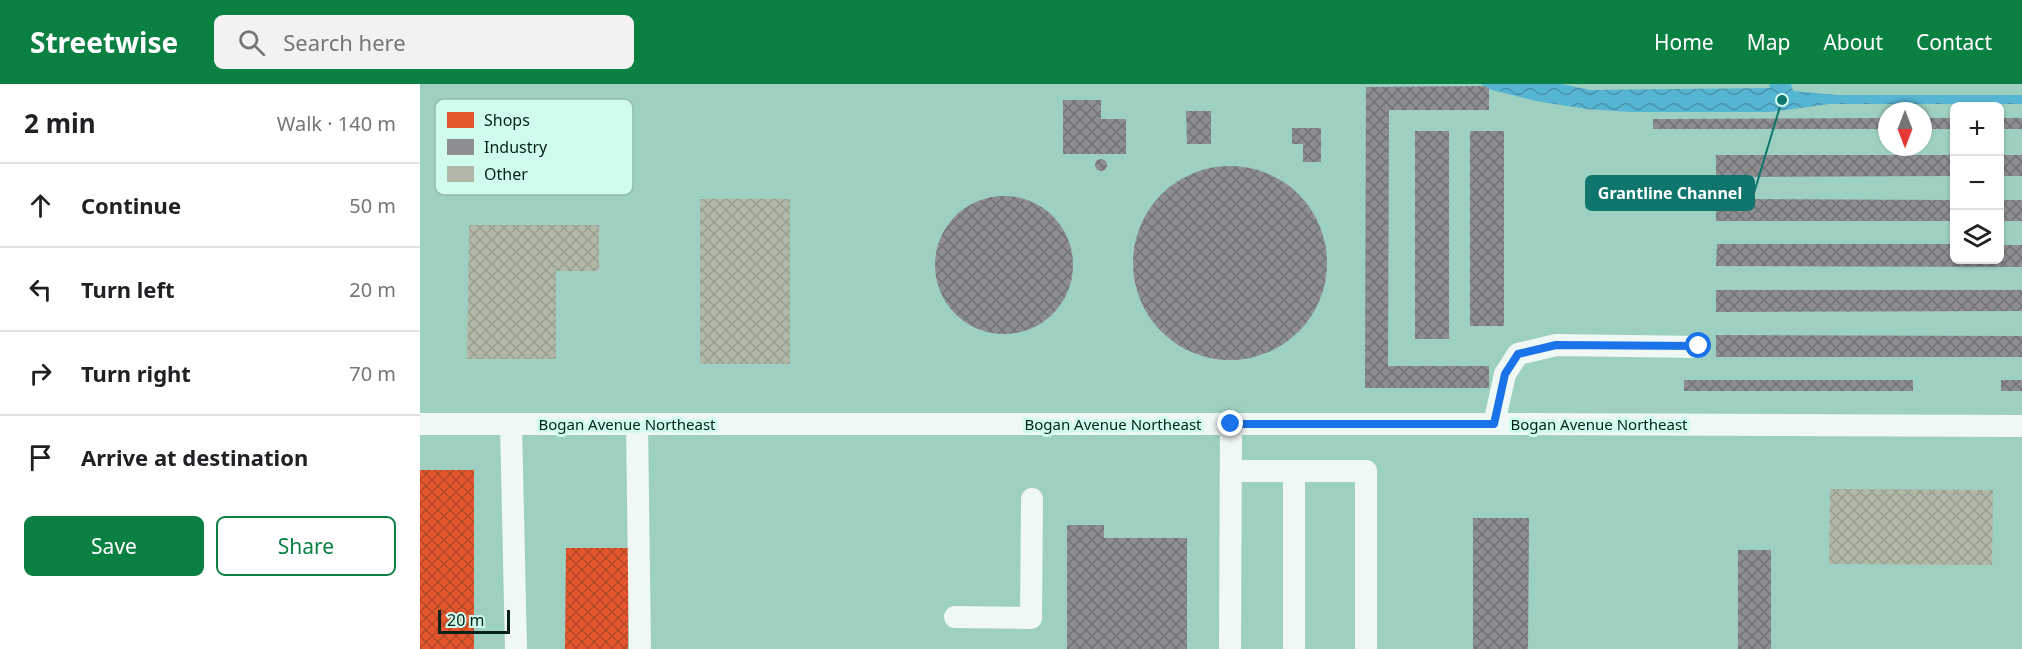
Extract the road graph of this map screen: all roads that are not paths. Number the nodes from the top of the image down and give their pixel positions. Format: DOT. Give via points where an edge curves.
graph roads {
  1 [pos="1699,346"];
  2 [pos="420,424"];
  3 [pos="512,424"];
  4 [pos="638,424"];
  5 [pos="1231,424"];
  6 [pos="1494,424"];
  7 [pos="2022,426"];
  8 [pos="1231,471"];
  9 [pos="1294,471"];
  10 [pos="1032,499"];
  11 [pos="955,617"];
  12 [pos="516,649"];
  13 [pos="640,649"];
  14 [pos="1230,649"];
  15 [pos="1294,649"];
  16 [pos="1366,649"];
  1 -- 6 [label="street" via="1556,345 1518,354 1505,374"];
  2 -- 3 [label="street, Bogan Avenue Northeast"];
  3 -- 4 [label="street, Bogan Avenue Northeast"];
  3 -- 12 [label="street"];
  4 -- 5 [label="street, Bogan Avenue Northeast"];
  4 -- 13 [label="street"];
  5 -- 6 [label="street, Bogan Avenue Northeast"];
  5 -- 8 [label="street"];
  6 -- 7 [label="street, Bogan Avenue Northeast"];
  8 -- 9 [label="street"];
  8 -- 14 [label="street"];
  9 -- 15 [label="street"];
  9 -- 16 [label="street" via="1366,471"];
  10 -- 11 [label="street" via="1031,618"];
}
